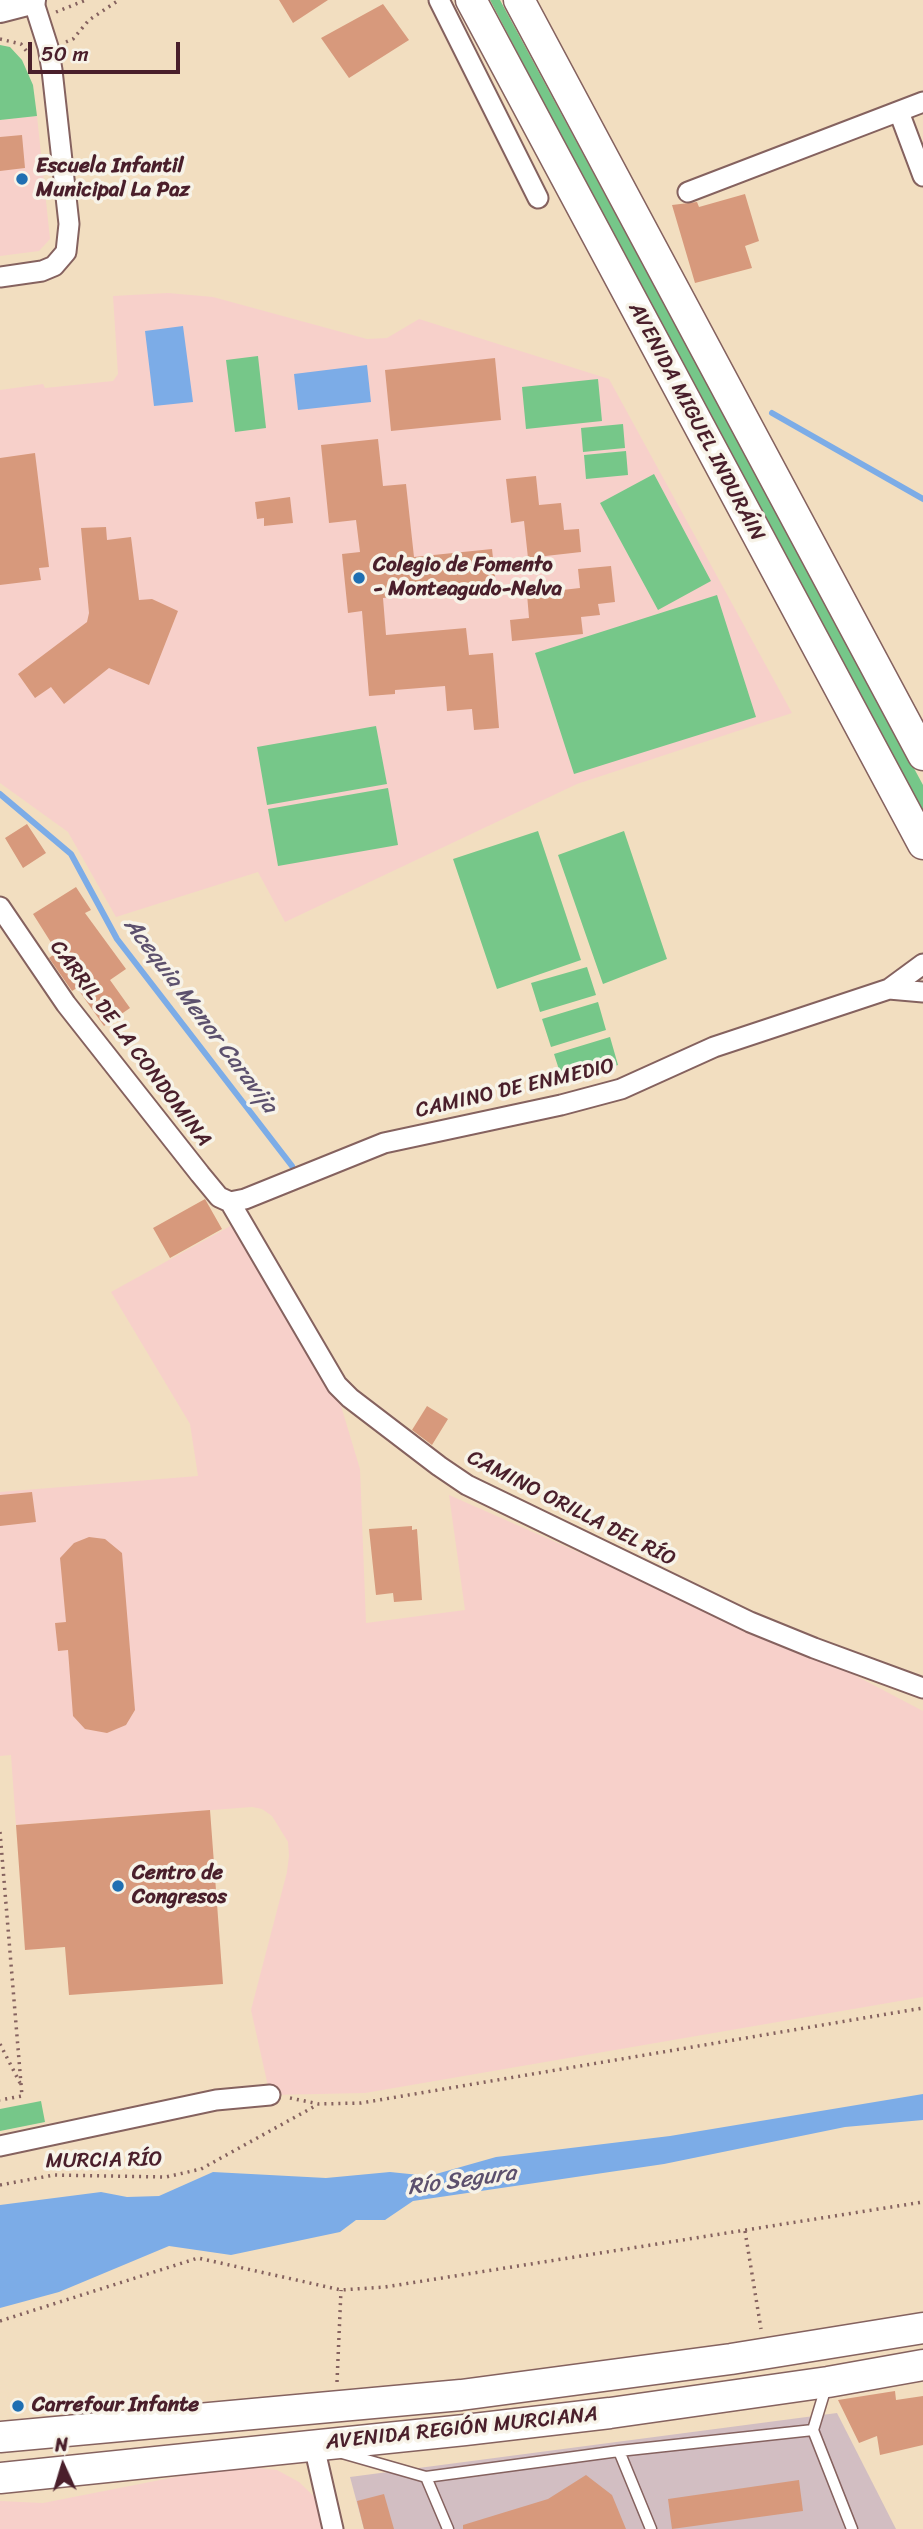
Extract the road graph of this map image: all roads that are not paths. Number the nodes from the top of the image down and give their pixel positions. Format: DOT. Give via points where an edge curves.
graph roads {
  1 [pos="32,0"];
  2 [pos="439,0"];
  3 [pos="471,0"];
  4 [pos="519,0"];
  5 [pos="0,8"];
  6 [pos="923,102"];
  7 [pos="899,112"];
  8 [pos="923,176"];
  9 [pos="688,192"];
  10 [pos="538,198"];
  11 [pos="0,277"];
  12 [pos="923,755"];
  13 [pos="923,844"];
  14 [pos="0,907"];
  15 [pos="923,964"];
  16 [pos="889,989"];
  17 [pos="923,992"];
  18 [pos="230,1202"];
  19 [pos="923,1688"];
  20 [pos="271,2095"];
  21 [pos="0,2146"];
  22 [pos="923,2328"];
  23 [pos="923,2365"];
  24 [pos="828,2382"];
  25 [pos="813,2430"];
  26 [pos="0,2437"];
  27 [pos="314,2446"];
  28 [pos="619,2451"];
  29 [pos="426,2477"];
  30 [pos="0,2478"];
  31 [pos="333,2529"];
  32 [pos="448,2529"];
  33 [pos="651,2529"];
  34 [pos="846,2529"];
  35 [pos="852,2529"];
  1 -- 5 [label="main road"];
  1 -- 11 [label="street" via="52,69 69,224 66,252 54,266 42,271"];
  2 -- 10 [label="street"];
  3 -- 13 [label="main road, AVENIDA MIGUEL INDURÁIN"];
  4 -- 12 [label="main road, AVENIDA MIGUEL INDURÁIN"];
  6 -- 7 [label="street"];
  7 -- 8 [label="street"];
  7 -- 9 [label="street"];
  14 -- 18 [label="street, CARRIL DE LA CONDOMINA" via="66,1004 200,1174"];
  15 -- 16 [label="street"];
  16 -- 17 [label="street"];
  16 -- 18 [label="street, CAMINO DE ENMEDIO" via="714,1047 621,1089 384,1143"];
  18 -- 19 [label="street, CAMINO ORILLA DEL RÍO" via="337,1385 467,1485 739,1617"];
  20 -- 21 [label="street" via="216,2100"];
  22 -- 26 [label="main road, AVENIDA REGIÓN MURCIANA" via="549,2384"];
  23 -- 24 [label="main road, AVENIDA REGIÓN MURCIANA"];
  24 -- 25 [label="lane"];
  24 -- 27 [label="main road, AVENIDA REGIÓN MURCIANA" via="610,2413"];
  25 -- 28 [label="lane"];
  25 -- 35 [label="lane"];
  27 -- 29 [label="lane"];
  27 -- 30 [label="main road, AVENIDA REGIÓN MURCIANA"];
  27 -- 31 [label="street"];
  28 -- 29 [label="lane"];
  28 -- 33 [label="lane"];
  29 -- 32 [label="lane"];
  34 -- 35 [label="lane"];
}
